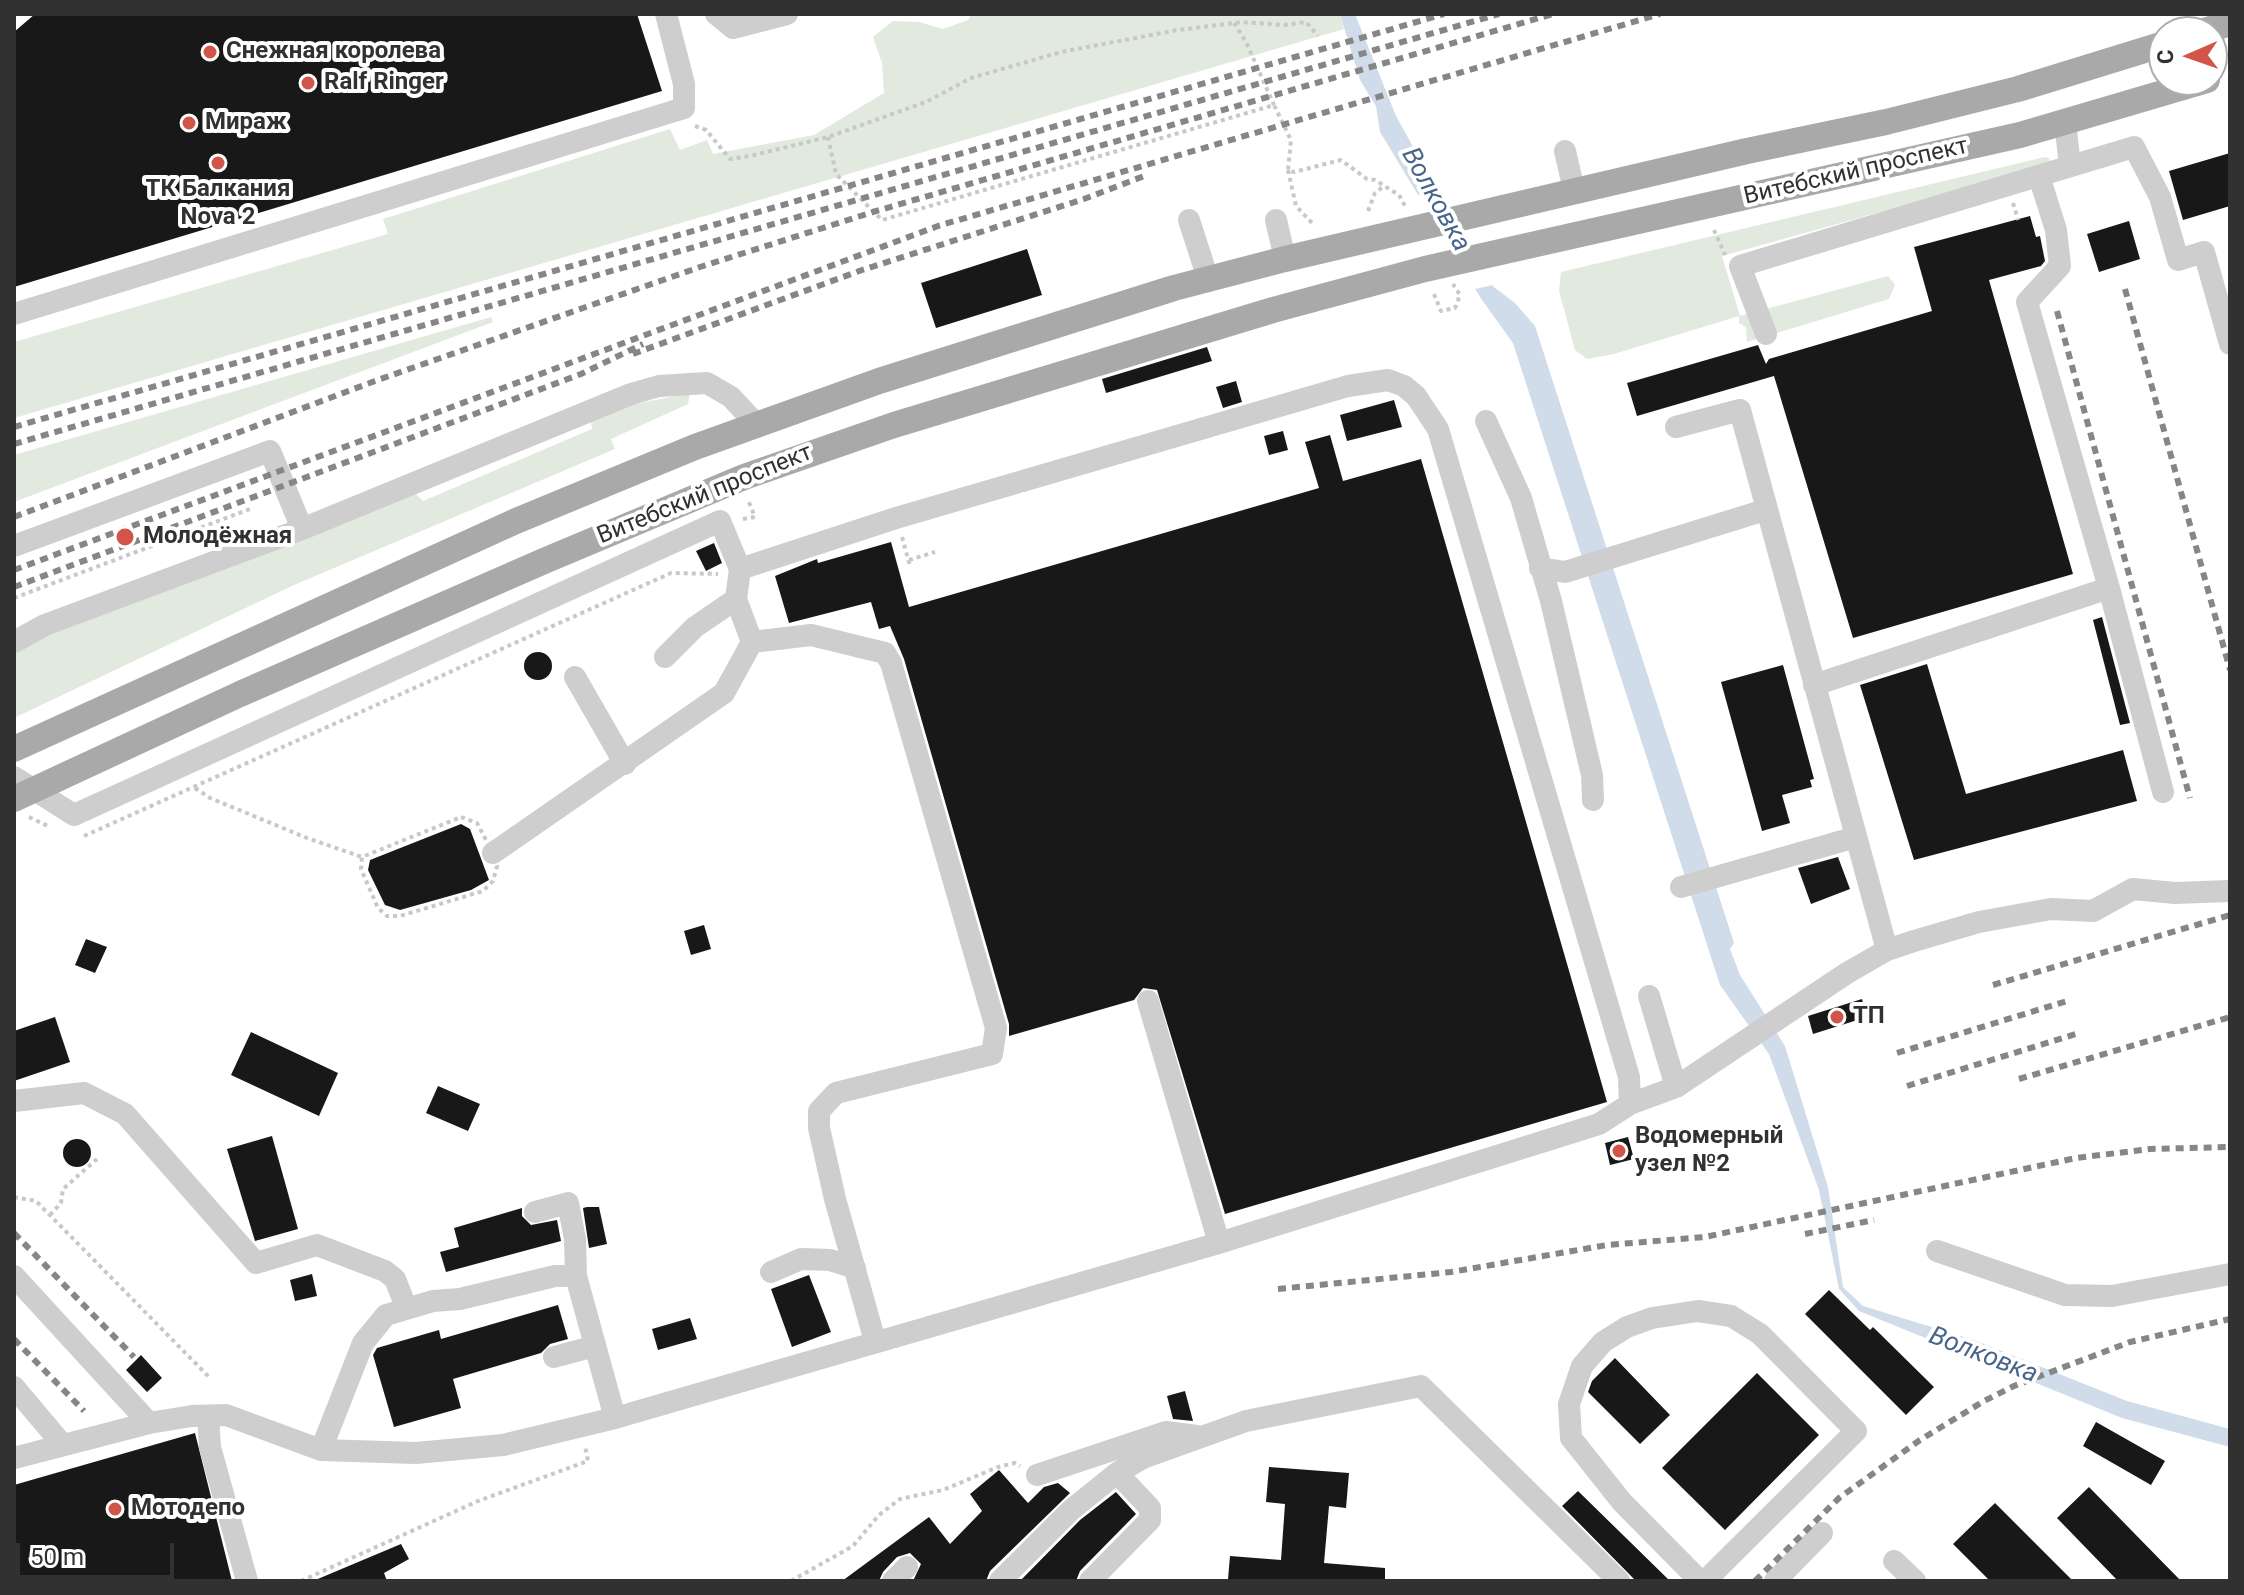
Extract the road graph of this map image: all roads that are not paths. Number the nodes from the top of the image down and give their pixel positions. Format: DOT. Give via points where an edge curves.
graph roads {
  1 [pos="666,14"];
  2 [pos="716,14"];
  3 [pos="787,14"];
  4 [pos="2148,49"];
  5 [pos="2151,96"];
  6 [pos="2065,121"];
  7 [pos="1565,151"];
  8 [pos="2070,166"];
  9 [pos="2039,176"];
  10 [pos="1574,190"];
  11 [pos="1189,220"];
  12 [pos="1276,220"];
  13 [pos="1285,259"];
  14 [pos="1208,279"];
  15 [pos="14,314"];
  16 [pos="1766,334"];
  17 [pos="2230,344"];
  18 [pos="1486,421"];
  19 [pos="756,424"];
  20 [pos="1676,427"];
  21 [pos="1765,510"];
  22 [pos="302,529"];
  23 [pos="14,546"];
  24 [pos="1540,568"];
  25 [pos="740,569"];
  26 [pos="2109,588"];
  27 [pos="736,599"];
  28 [pos="14,642"];
  29 [pos="752,642"];
  30 [pos="665,657"];
  31 [pos="575,677"];
  32 [pos="1814,685"];
  33 [pos="14,749"];
  34 [pos="625,764"];
  35 [pos="14,777"];
  36 [pos="2163,792"];
  37 [pos="1593,800"];
  38 [pos="20,808"];
  39 [pos="1856,837"];
  40 [pos="493,853"];
  41 [pos="1681,887"];
  42 [pos="2230,891"];
  43 [pos="1887,950"];
  44 [pos="1649,996"];
  45 [pos="1148,1001"];
  46 [pos="1676,1087"];
  47 [pos="14,1101"];
  48 [pos="1630,1104"];
  49 [pos="535,1212"];
  50 [pos="1219,1243"];
  51 [pos="1937,1251"];
  52 [pos="855,1268"];
  53 [pos="771,1272"];
  54 [pos="2230,1274"];
  55 [pos="14,1276"];
  56 [pos="576,1276"];
  57 [pos="406,1307"];
  58 [pos="875,1341"];
  59 [pos="595,1346"];
  60 [pos="554,1357"];
  61 [pos="14,1387"];
  62 [pos="208,1416"];
  63 [pos="615,1418"];
  64 [pos="149,1423"];
  65 [pos="1198,1436"];
  66 [pos="62,1444"];
  67 [pos="321,1450"];
  68 [pos="14,1458"];
  69 [pos="1117,1473"];
  70 [pos="1037,1475"];
  71 [pos="1822,1533"];
  72 [pos="1894,1561"];
  73 [pos="247,1581"];
  74 [pos="1000,1581"];
  75 [pos="1090,1581"];
  76 [pos="1619,1581"];
  77 [pos="1703,1581"];
  78 [pos="1775,1581"];
  79 [pos="1915,1581"];
  1 -- 15 [label="lane" via="684,84 684,108"];
  2 -- 3 [label="lane" via="733,28"];
  4 -- 10 [label="main road, Витебский проспект" via="1901,119"];
  5 -- 6 [label="main road, Витебский проспект"];
  6 -- 8 [label="lane"];
  6 -- 38 [label="main road, Витебский проспект" via="1425,269 1273,310 815,451 544,561 122,749"];
  7 -- 10 [label="lane"];
  8 -- 9 [label="lane"];
  8 -- 17 [label="lane" via="2134,147 2160,197 2178,260 2204,252"];
  9 -- 16 [label="lane" via="1740,266"];
  9 -- 26 [label="lane" via="2056,230 2060,266 2027,302"];
  10 -- 13 [label="main road, Витебский проспект"];
  11 -- 14 [label="lane"];
  12 -- 13 [label="lane"];
  13 -- 14 [label="main road, Витебский проспект"];
  14 -- 19 [label="main road, Витебский проспект"];
  18 -- 24 [label="lane" via="1521,498"];
  19 -- 22 [label="lane" via="731,397 707,383 659,386"];
  19 -- 33 [label="main road, Витебский проспект" via="414,565"];
  20 -- 21 [label="lane" via="1740,410"];
  21 -- 24 [label="lane" via="1565,572"];
  21 -- 32 [label="lane"];
  22 -- 23 [label="lane" via="270,451"];
  22 -- 28 [label="lane" via="45,625"];
  24 -- 37 [label="lane" via="1564,651"];
  25 -- 27 [label="lane"];
  25 -- 35 [label="lane" via="720,521 74,815"];
  25 -- 48 [label="lane" via="1348,386 1388,380 1404,386 1438,429 1629,1077"];
  26 -- 32 [label="lane"];
  26 -- 36 [label="lane"];
  27 -- 29 [label="lane"];
  27 -- 30 [label="lane" via="695,627"];
  29 -- 34 [label="lane" via="724,693"];
  29 -- 52 [label="lane" via="811,635 885,653 996,1028 992,1054 836,1093 819,1111"];
  31 -- 34 [label="lane"];
  32 -- 39 [label="lane"];
  34 -- 40 [label="lane"];
  39 -- 41 [label="lane"];
  39 -- 43 [label="lane"];
  42 -- 43 [label="lane" via="2133,889 2093,911 2051,909 1979,922"];
  43 -- 46 [label="lane"];
  44 -- 46 [label="lane"];
  45 -- 50 [label="lane"];
  46 -- 48 [label="lane"];
  47 -- 57 [label="lane" via="84,1093 125,1114 256,1263 317,1245 385,1271 395,1279"];
  48 -- 50 [label="lane" via="1599,1124"];
  49 -- 56 [label="lane" via="568,1203"];
  50 -- 58 [label="lane"];
  51 -- 54 [label="lane" via="2065,1295 2112,1296"];
  52 -- 53 [label="lane" via="801,1259"];
  52 -- 58 [label="lane"];
  55 -- 64 [label="lane"];
  56 -- 57 [label="lane" via="540,1278"];
  56 -- 59 [label="lane"];
  57 -- 67 [label="lane" via="386,1315 363,1343"];
  58 -- 63 [label="lane"];
  59 -- 60 [label="lane"];
  59 -- 63 [label="lane"];
  61 -- 66 [label="lane"];
  62 -- 64 [label="lane"];
  62 -- 67 [label="lane" via="226,1415"];
  62 -- 73 [label="lane" via="210,1447"];
  63 -- 67 [label="lane" via="503,1445 431,1452"];
  64 -- 66 [label="lane"];
  65 -- 69 [label="lane"];
  65 -- 70 [label="lane" via="1166,1432"];
  65 -- 76 [label="lane" via="1246,1421 1421,1386"];
  66 -- 68 [label="lane"];
  69 -- 74 [label="lane" via="1071,1510"];
  69 -- 75 [label="lane" via="1150,1508 1150,1520"];
  71 -- 78 [label="lane"];
  72 -- 79 [label="lane"];
  77 -- 77 [label="lane" via="1622,1502 1571,1438 1569,1404 1582,1366 1603,1342 1652,1318 1698,1311 1731,1316 1760,1334 1856,1431"];
}
